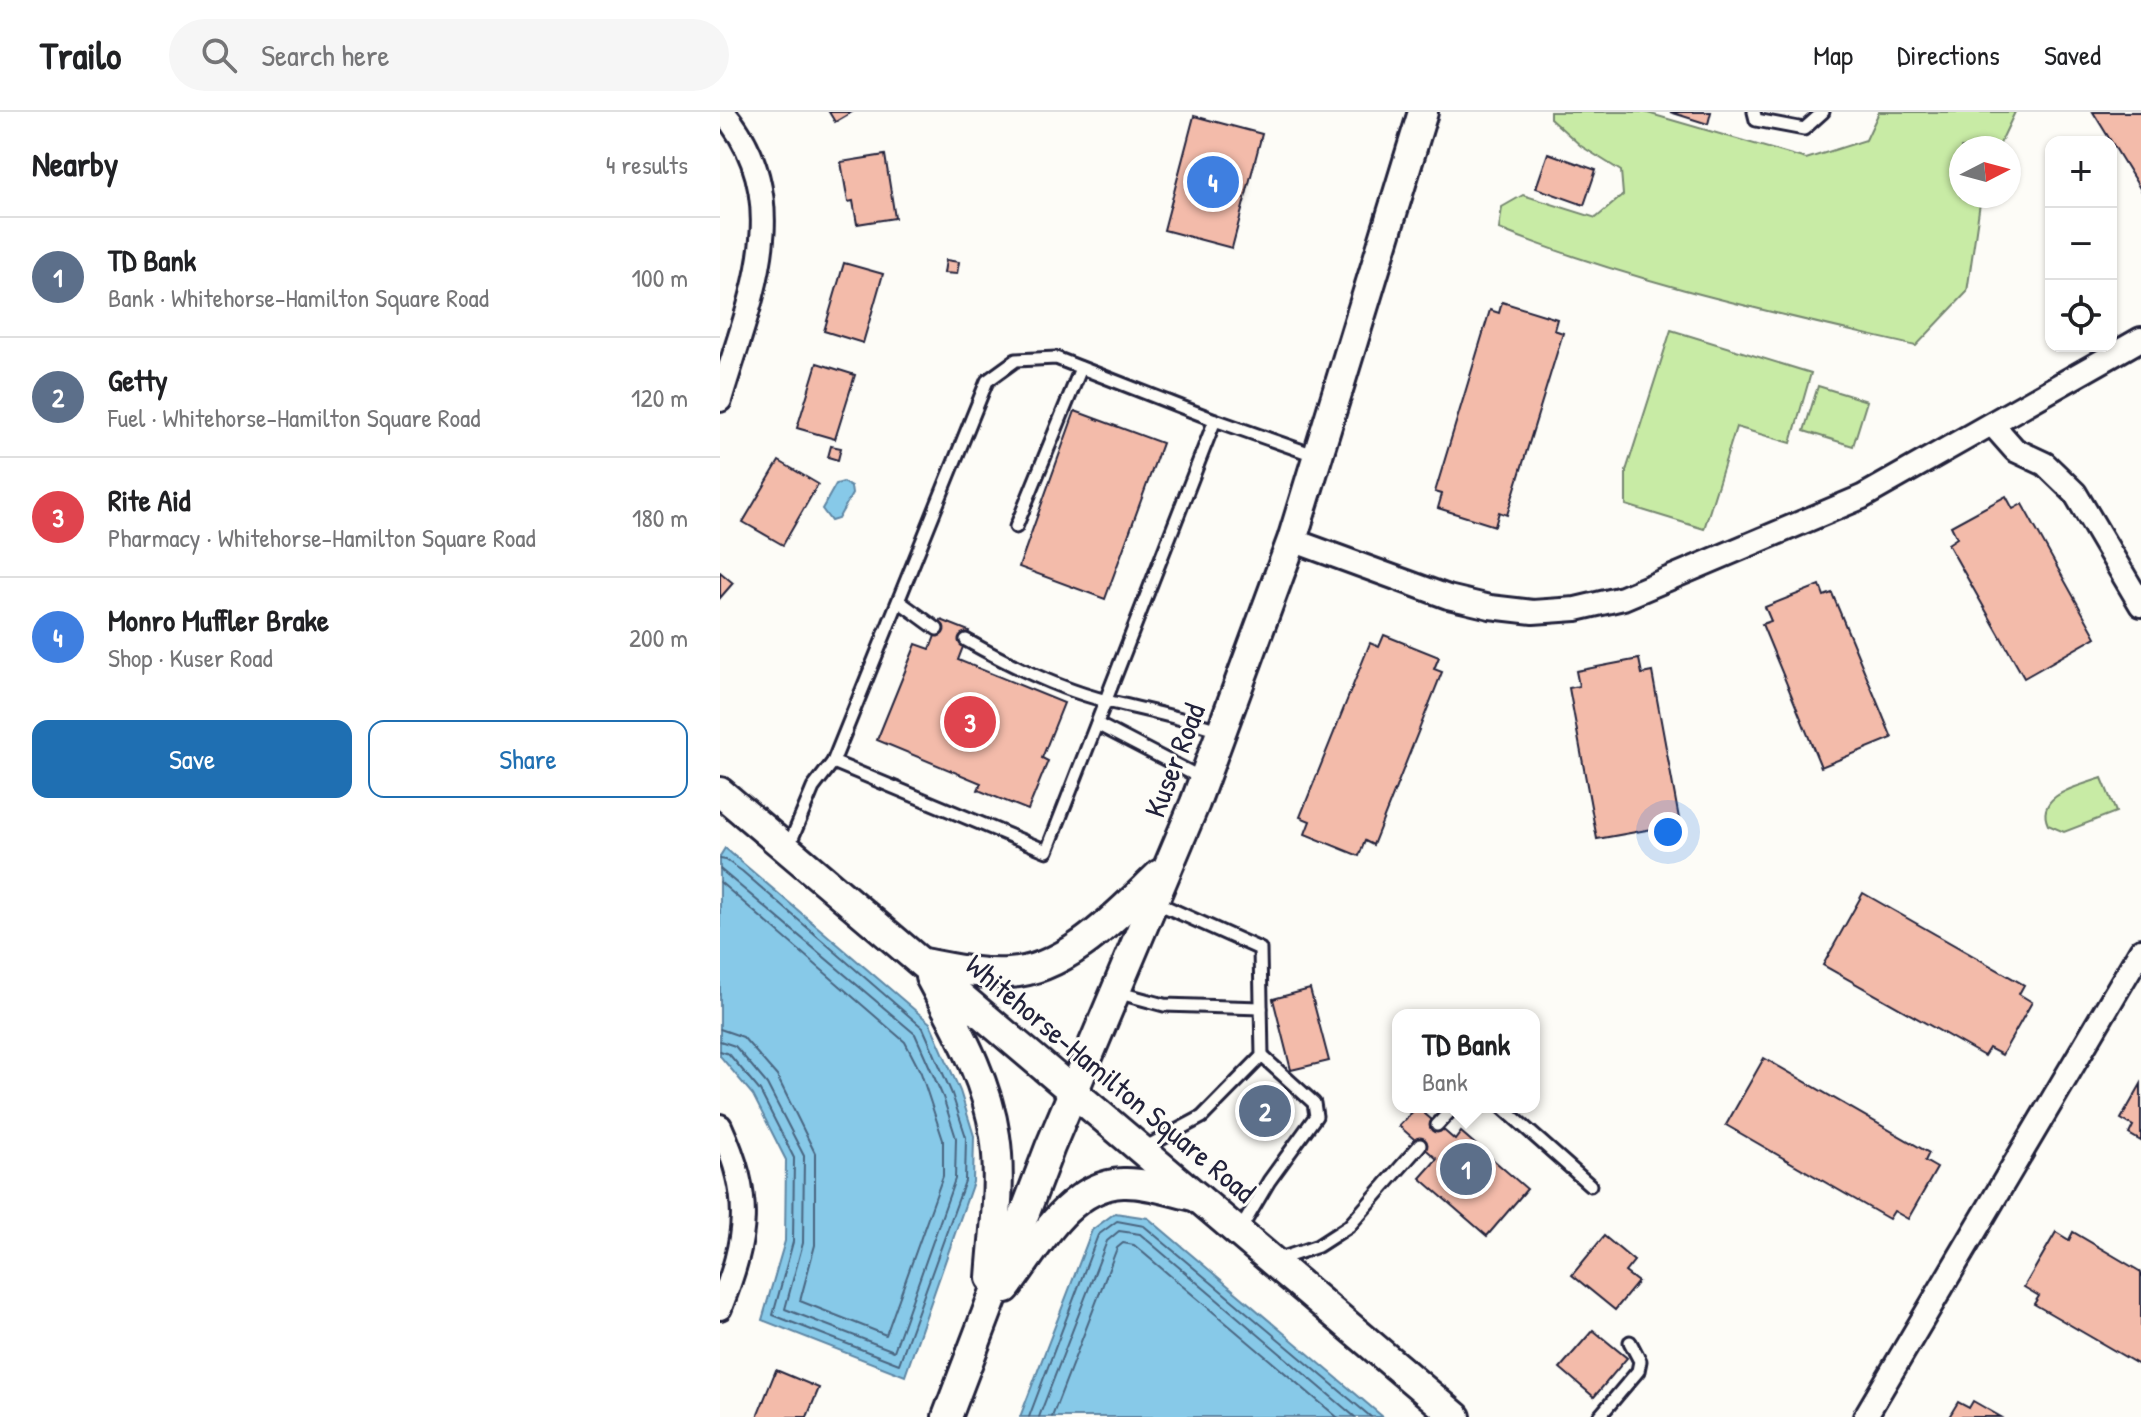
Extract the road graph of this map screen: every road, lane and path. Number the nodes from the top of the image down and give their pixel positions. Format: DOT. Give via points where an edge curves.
graph roads {
  1 [pos="723,112"];
  2 [pos="1423,112"];
  3 [pos="1754,112"];
  4 [pos="1823,112"];
  5 [pos="2141,339"];
  6 [pos="1081,368"];
  7 [pos="720,400"];
  8 [pos="1215,420"];
  9 [pos="1992,424"];
  10 [pos="1318,456"];
  11 [pos="1016,527"];
  12 [pos="1292,540"];
  13 [pos="900,602"];
  14 [pos="2141,605"];
  15 [pos="937,629"];
  16 [pos="966,640"];
  17 [pos="1106,701"];
  18 [pos="1097,724"];
  19 [pos="1221,731"];
  20 [pos="833,762"];
  21 [pos="1204,780"];
  22 [pos="720,792"];
  23 [pos="787,849"];
  24 [pos="1169,865"];
  25 [pos="1154,902"];
  26 [pos="2141,950"];
  27 [pos="922,963"];
  28 [pos="1116,992"];
  29 [pos="1261,1008"];
  30 [pos="1262,1056"];
  31 [pos="1074,1092"];
  32 [pos="1448,1113"];
  33 [pos="1509,1113"];
  34 [pos="1437,1125"];
  35 [pos="720,1126"];
  36 [pos="1420,1145"];
  37 [pos="1142,1150"];
  38 [pos="1590,1185"];
  39 [pos="1198,1197"];
  40 [pos="1239,1232"];
  41 [pos="1273,1261"];
  42 [pos="720,1308"];
  43 [pos="988,1310"];
  44 [pos="1630,1342"];
  45 [pos="947,1417"];
  46 [pos="1456,1417"];
  47 [pos="1599,1417"];
  48 [pos="1865,1417"];
  1 -- 7 [label="street" via="751,155 765,216 764,251"];
  2 -- 10 [label="street, Kuser Road"];
  3 -- 4 [label="lane" via="1756,120 1804,129"];
  5 -- 9 [label="street"];
  6 -- 8 [label="lane"];
  6 -- 11 [label="lane"];
  6 -- 13 [label="lane" via="1056,358 1016,360 987,381"];
  8 -- 10 [label="lane"];
  8 -- 17 [label="lane"];
  9 -- 12 [label="street" via="1862,497 1623,598 1576,609 1533,612 1448,597"];
  9 -- 14 [label="street" via="2015,450 2045,464 2075,493"];
  10 -- 12 [label="street, Kuser Road"];
  12 -- 19 [label="street, Kuser Road"];
  13 -- 15 [label="lane"];
  13 -- 20 [label="lane"];
  16 -- 17 [label="lane" via="1015,668"];
  17 -- 18 [label="lane"];
  17 -- 19 [label="lane" via="1168,713"];
  18 -- 20 [label="lane" via="1047,851"];
  18 -- 21 [label="lane"];
  19 -- 21 [label="street, Kuser Road"];
  20 -- 23 [label="lane" via="813,788"];
  21 -- 24 [label="street, Kuser Road"];
  22 -- 23 [label="street, Whitehorse-Hamilton Square Road"];
  23 -- 27 [label="street, Whitehorse-Hamilton Square Road"];
  24 -- 25 [label="street, Kuser Road"];
  24 -- 27 [label="street" via="1076,947 1042,965 1011,973"];
  25 -- 28 [label="street, Kuser Road"];
  25 -- 29 [label="lane" via="1260,949"];
  26 -- 48 [label="street"];
  27 -- 31 [label="street, Whitehorse-Hamilton Square Road"];
  27 -- 43 [label="street" via="964,1040 996,1137"];
  28 -- 29 [label="lane" via="1164,1005"];
  28 -- 31 [label="street, Kuser Road"];
  29 -- 30 [label="lane"];
  30 -- 37 [label="lane" via="1202,1117"];
  30 -- 40 [label="lane" via="1314,1103 1316,1116"];
  31 -- 37 [label="street, Whitehorse-Hamilton Square Road"];
  31 -- 43 [label="street, Kuser Road"];
  32 -- 34 [label="lane"];
  33 -- 38 [label="lane"];
  35 -- 42 [label="street" via="735,1160 744,1226 739,1261"];
  36 -- 41 [label="lane" via="1349,1226 1318,1246"];
  37 -- 39 [label="street, Whitehorse-Hamilton Square Road"];
  39 -- 40 [label="street, Whitehorse-Hamilton Square Road"];
  39 -- 43 [label="street" via="1125,1183 1096,1187 1073,1202"];
  40 -- 41 [label="street, Whitehorse-Hamilton Square Road"];
  41 -- 46 [label="street, Whitehorse-Hamilton Square Road"];
  43 -- 45 [label="street, Kuser Road"];
  44 -- 47 [label="lane" via="1640,1361 1638,1371"];
}
